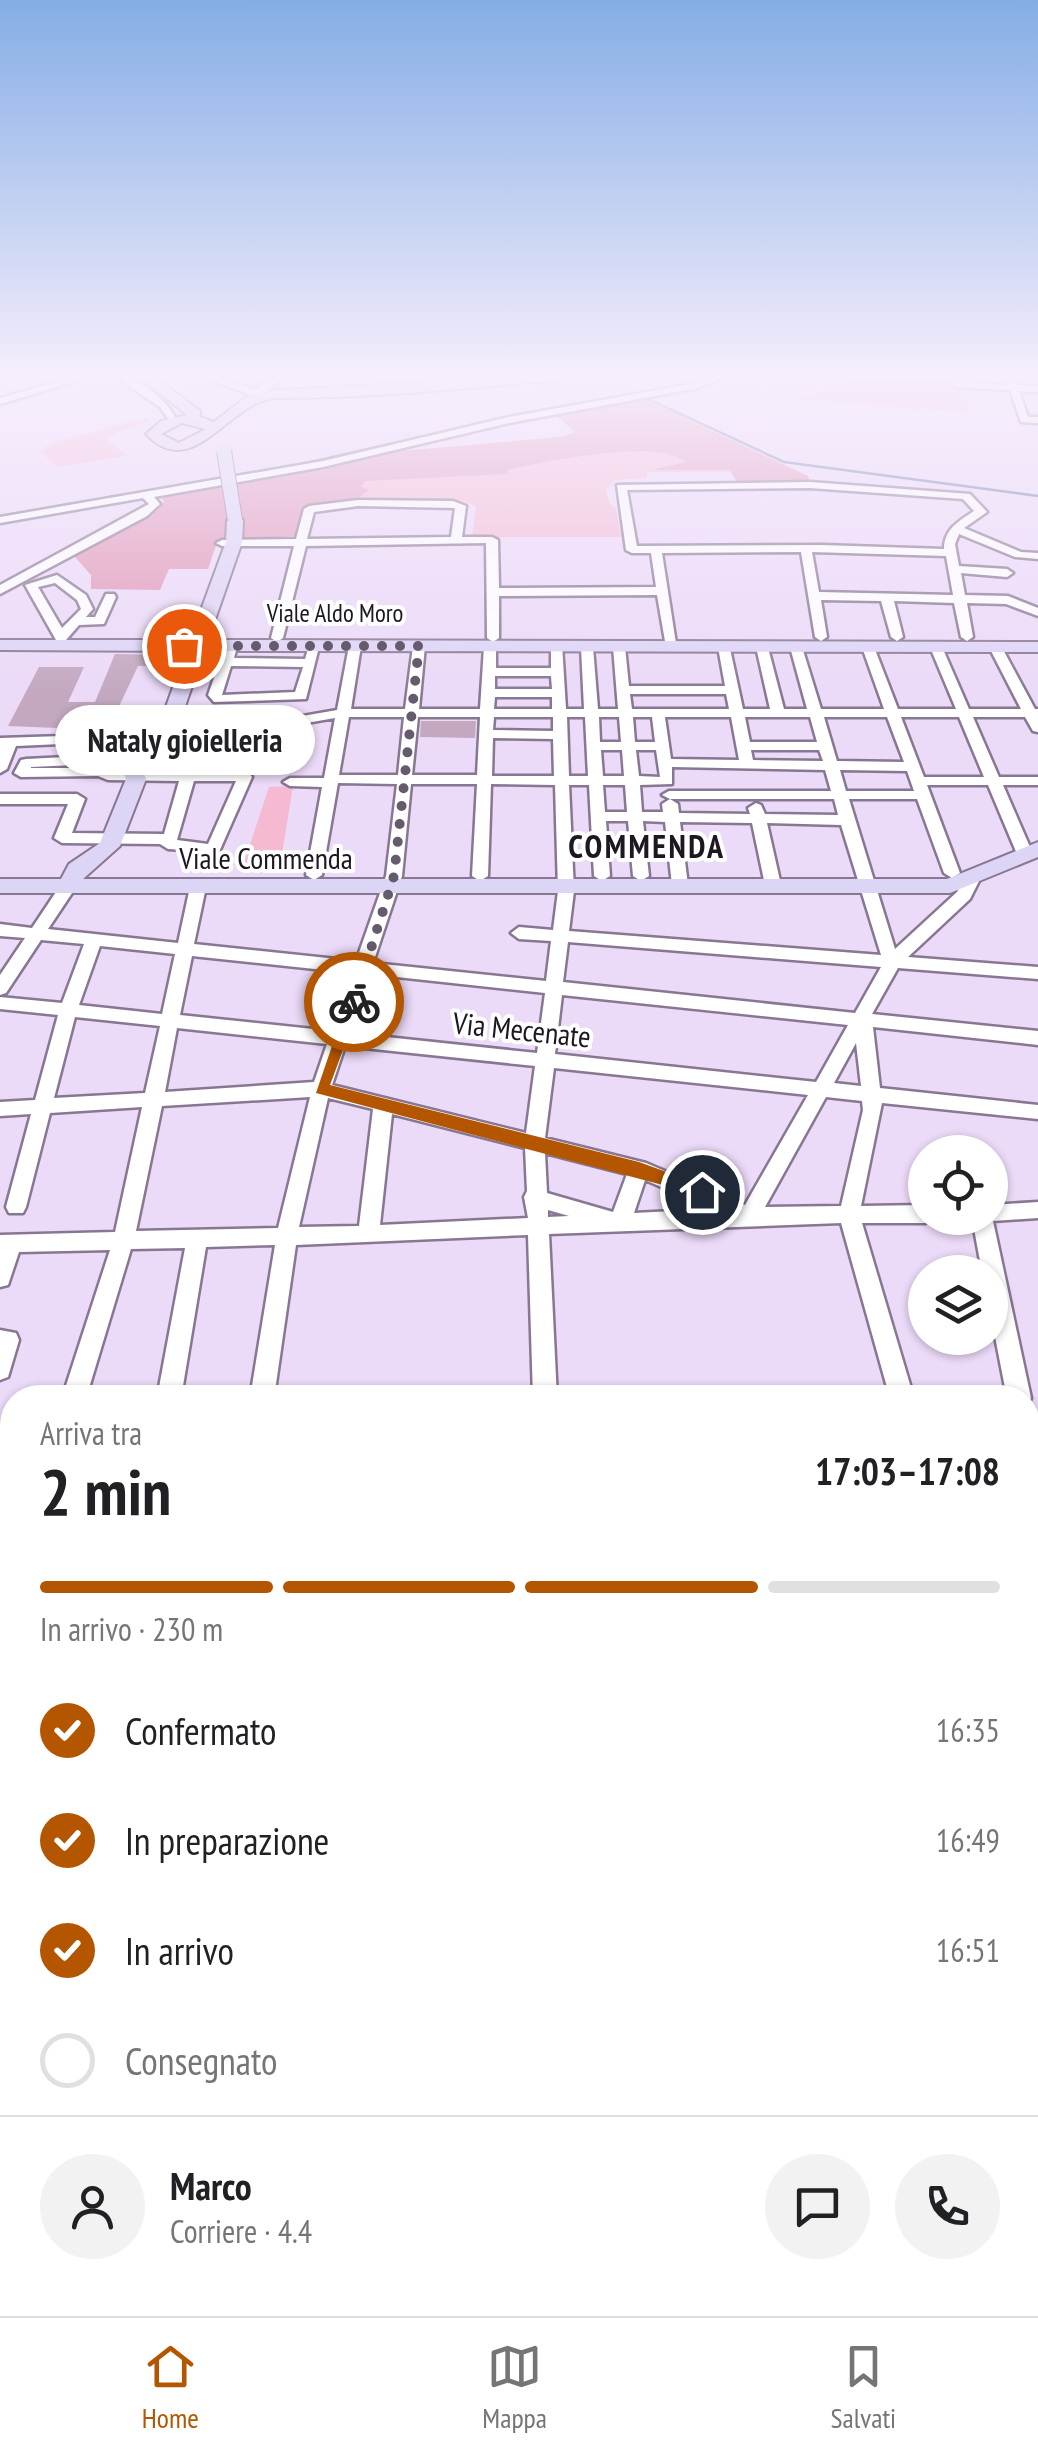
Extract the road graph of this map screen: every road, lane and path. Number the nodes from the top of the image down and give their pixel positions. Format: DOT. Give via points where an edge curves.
graph roads {
  1 [pos="223,481"];
  2 [pos="225,481"];
  3 [pos="140,496"];
  4 [pos="0,520"];
  5 [pos="956,528"];
  6 [pos="304,539"];
  7 [pos="456,540"];
  8 [pos="228,542"];
  9 [pos="806,549"];
  10 [pos="656,550"];
  11 [pos="950,553"];
  12 [pos="1038,560"];
  13 [pos="1012,564"];
  14 [pos="953,569"];
  15 [pos="0,586"];
  16 [pos="492,592"];
  17 [pos="662,592"];
  18 [pos="110,596"];
  19 [pos="812,596"];
  20 [pos="886,596"];
  21 [pos="959,598"];
  22 [pos="1008,600"];
  23 [pos="1038,612"];
  24 [pos="80,621"];
  25 [pos="61,637"];
  26 [pos="821,637"];
  27 [pos="897,637"];
  28 [pos="967,637"];
  29 [pos="1038,637"];
  30 [pos="277,638"];
  31 [pos="0,641"];
  32 [pos="33,641"];
  33 [pos="192,641"];
  34 [pos="454,642"];
  35 [pos="492,642"];
  36 [pos="671,642"];
  37 [pos="355,646"];
  38 [pos="419,646"];
  39 [pos="557,646"];
  40 [pos="588,646"];
  41 [pos="620,647"];
  42 [pos="724,647"];
  43 [pos="762,647"];
  44 [pos="796,647"];
  45 [pos="868,647"];
  46 [pos="936,647"];
  47 [pos="995,647"];
  48 [pos="1038,648"];
  49 [pos="228,654"];
  50 [pos="313,654"];
  51 [pos="489,672"];
  52 [pos="558,672"];
  53 [pos="624,690"];
  54 [pos="732,690"];
  55 [pos="488,692"];
  56 [pos="559,693"];
  57 [pos="302,696"];
  58 [pos="342,712"];
  59 [pos="593,712"];
  60 [pos="627,712"];
  61 [pos="412,713"];
  62 [pos="559,713"];
  63 [pos="658,713"];
  64 [pos="738,713"];
  65 [pos="778,713"];
  66 [pos="816,713"];
  67 [pos="894,713"];
  68 [pos="965,713"];
  69 [pos="1034,713"];
  70 [pos="487,714"];
  71 [pos="308,717"];
  72 [pos="1038,728"];
  73 [pos="163,734"];
  74 [pos="486,734"];
  75 [pos="559,735"];
  76 [pos="5,742"];
  77 [pos="126,742"];
  78 [pos="595,746"];
  79 [pos="630,746"];
  80 [pos="744,746"];
  81 [pos="824,746"];
  82 [pos="663,754"];
  83 [pos="747,764"];
  84 [pos="830,765"];
  85 [pos="0,769"];
  86 [pos="142,778"];
  87 [pos="188,778"];
  88 [pos="405,779"];
  89 [pos="484,780"];
  90 [pos="560,780"];
  91 [pos="596,780"];
  92 [pos="634,780"];
  93 [pos="330,781"];
  94 [pos="919,781"];
  95 [pos="994,781"];
  96 [pos="1038,781"];
  97 [pos="290,782"];
  98 [pos="668,788"];
  99 [pos="753,796"];
  100 [pos="840,796"];
  101 [pos="0,799"];
  102 [pos="599,816"];
  103 [pos="637,816"];
  104 [pos="672,816"];
  105 [pos="758,818"];
  106 [pos="847,820"];
  107 [pos="121,839"];
  108 [pos="170,839"];
  109 [pos="1034,852"];
  110 [pos="314,875"];
  111 [pos="0,876"];
  112 [pos="480,876"];
  113 [pos="602,876"];
  114 [pos="641,876"];
  115 [pos="962,877"];
  116 [pos="116,880"];
  117 [pos="771,880"];
  118 [pos="71,881"];
  119 [pos="392,881"];
  120 [pos="566,881"];
  121 [pos="680,881"];
  122 [pos="866,881"];
  123 [pos="0,886"];
  124 [pos="198,887"];
  125 [pos="0,930"];
  126 [pos="37,933"];
  127 [pos="518,933"];
  128 [pos="560,936"];
  129 [pos="94,939"];
  130 [pos="184,948"];
  131 [pos="893,961"];
  132 [pos="367,966"];
  133 [pos="1038,972"];
  134 [pos="554,986"];
  135 [pos="0,988"];
  136 [pos="0,1003"];
  137 [pos="68,1010"];
  138 [pos="863,1019"];
  139 [pos="170,1022"];
  140 [pos="1038,1038"];
  141 [pos="340,1040"];
  142 [pos="546,1062"];
  143 [pos="321,1089"];
  144 [pos="821,1090"];
  145 [pos="872,1095"];
  146 [pos="153,1101"];
  147 [pos="383,1104"];
  148 [pos="42,1107"];
  149 [pos="0,1109"];
  150 [pos="1038,1112"];
  151 [pos="535,1142"];
  152 [pos="639,1169"];
  153 [pos="534,1197"];
  154 [pos="16,1208"];
  155 [pos="1038,1210"];
  156 [pos="1008,1212"];
  157 [pos="908,1214"];
  158 [pos="849,1215"];
  159 [pos="750,1216"];
  160 [pos="620,1222"];
  161 [pos="535,1228"];
  162 [pos="287,1233"];
  163 [pos="368,1234"];
  164 [pos="986,1235"];
  165 [pos="196,1238"];
  166 [pos="124,1239"];
  167 [pos="6,1243"];
  168 [pos="0,1278"];
  169 [pos="0,1340"];
  170 [pos="0,1370"];
  171 [pos="78,1385"];
  172 [pos="172,1385"];
  173 [pos="264,1385"];
  174 [pos="543,1385"];
  175 [pos="898,1385"];
  176 [pos="1017,1385"];
  1 -- 8 [label="street"];
  2 -- 3 [label="street"];
  3 -- 4 [label="street"];
  3 -- 15 [label="street" via="155,504 144,514"];
  5 -- 10 [label="street" via="979,515 978,506 958,494 810,485 621,486 632,550"];
  5 -- 11 [label="street"];
  5 -- 13 [label="street"];
  6 -- 7 [label="street"];
  6 -- 7 [label="street" via="309,509 358,502 461,506"];
  6 -- 8 [label="street"];
  6 -- 30 [label="street"];
  7 -- 16 [label="street" via="492,540"];
  8 -- 33 [label="street"];
  9 -- 10 [label="street"];
  9 -- 11 [label="street"];
  9 -- 19 [label="street"];
  10 -- 17 [label="street"];
  11 -- 14 [label="street"];
  12 -- 13 [label="street"];
  13 -- 14 [label="street"];
  13 -- 22 [label="street" via="1003,583"];
  14 -- 21 [label="street"];
  16 -- 17 [label="street"];
  16 -- 35 [label="street"];
  17 -- 36 [label="street"];
  18 -- 24 [label="street" via="100,621"];
  19 -- 20 [label="street"];
  19 -- 26 [label="street"];
  20 -- 21 [label="street"];
  20 -- 27 [label="street"];
  21 -- 22 [label="street"];
  21 -- 28 [label="street"];
  22 -- 23 [label="street"];
  24 -- 25 [label="street"];
  24 -- 25 [label="street" via="87,609 65,582 31,585"];
  25 -- 32 [label="street, Viale Aldo Moro"];
  25 -- 33 [label="street, Viale Aldo Moro"];
  26 -- 27 [label="street, Viale Aldo Moro"];
  26 -- 36 [label="street, Viale Aldo Moro"];
  27 -- 28 [label="street, Viale Aldo Moro"];
  28 -- 29 [label="street, Viale Aldo Moro"];
  30 -- 33 [label="street, Viale Aldo Moro"];
  30 -- 34 [label="street, Viale Aldo Moro"];
  31 -- 32 [label="street, Viale Aldo Moro"];
  32 -- 33 [label="street, Viale Aldo Moro"];
  33 -- 49 [label="street, Viale Aldo Moro"];
  33 -- 73 [label="street"];
  34 -- 35 [label="street, Viale Aldo Moro"];
  34 -- 38 [label="street, Viale Aldo Moro"];
  35 -- 36 [label="street, Viale Aldo Moro"];
  35 -- 39 [label="street, Viale Aldo Moro"];
  35 -- 51 [label="street"];
  36 -- 41 [label="street, Viale Aldo Moro"];
  36 -- 42 [label="street, Viale Aldo Moro"];
  37 -- 38 [label="street, Viale Aldo Moro"];
  37 -- 50 [label="street, Viale Aldo Moro"];
  37 -- 58 [label="street"];
  38 -- 61 [label="street"];
  39 -- 40 [label="street, Viale Aldo Moro"];
  39 -- 52 [label="street"];
  40 -- 41 [label="street, Viale Aldo Moro"];
  40 -- 59 [label="street"];
  41 -- 53 [label="street"];
  42 -- 43 [label="street, Viale Aldo Moro"];
  42 -- 54 [label="street"];
  43 -- 44 [label="street, Viale Aldo Moro"];
  43 -- 65 [label="street"];
  44 -- 45 [label="street, Viale Aldo Moro"];
  44 -- 66 [label="street"];
  45 -- 46 [label="street, Viale Aldo Moro"];
  45 -- 67 [label="street"];
  46 -- 47 [label="street, Viale Aldo Moro"];
  46 -- 68 [label="street"];
  47 -- 48 [label="street, Viale Aldo Moro"];
  47 -- 69 [label="street"];
  49 -- 50 [label="street, Viale Aldo Moro"];
  49 -- 57 [label="street" via="219,699"];
  50 -- 57 [label="street"];
  51 -- 52 [label="street"];
  51 -- 55 [label="street"];
  52 -- 56 [label="street"];
  53 -- 54 [label="street"];
  53 -- 60 [label="street"];
  54 -- 64 [label="street"];
  55 -- 56 [label="street"];
  55 -- 70 [label="street"];
  56 -- 62 [label="street"];
  57 -- 71 [label="street"];
  58 -- 61 [label="street"];
  58 -- 71 [label="street"];
  58 -- 93 [label="street"];
  59 -- 60 [label="street"];
  59 -- 62 [label="street"];
  59 -- 78 [label="street"];
  60 -- 63 [label="street"];
  60 -- 79 [label="street"];
  61 -- 70 [label="street"];
  61 -- 88 [label="street"];
  62 -- 70 [label="street"];
  62 -- 75 [label="street"];
  63 -- 64 [label="street"];
  63 -- 82 [label="street"];
  64 -- 65 [label="street"];
  64 -- 80 [label="street"];
  65 -- 66 [label="street"];
  66 -- 67 [label="street"];
  66 -- 81 [label="street"];
  67 -- 68 [label="street"];
  67 -- 94 [label="street"];
  68 -- 69 [label="street"];
  68 -- 95 [label="street"];
  69 -- 72 [label="street"];
  70 -- 74 [label="street"];
  71 -- 73 [label="street"];
  73 -- 77 [label="street"];
  73 -- 86 [label="street"];
  74 -- 75 [label="street"];
  74 -- 89 [label="street"];
  75 -- 90 [label="street"];
  76 -- 77 [label="street"];
  76 -- 85 [label="street"];
  77 -- 86 [label="street" via="125,754"];
  77 -- 86 [label="street" via="103,766"];
  78 -- 79 [label="street"];
  78 -- 91 [label="street"];
  79 -- 82 [label="street"];
  79 -- 92 [label="street"];
  80 -- 81 [label="street"];
  80 -- 83 [label="street"];
  81 -- 84 [label="street"];
  82 -- 83 [label="street"];
  82 -- 98 [label="street"];
  83 -- 84 [label="street"];
  84 -- 94 [label="street"];
  84 -- 100 [label="street"];
  86 -- 87 [label="street"];
  86 -- 107 [label="street"];
  87 -- 108 [label="street"];
  87 -- 108 [label="street" via="244,777 218,846 186,848 168,844"];
  88 -- 89 [label="street"];
  88 -- 93 [label="street"];
  88 -- 119 [label="street"];
  89 -- 90 [label="street"];
  89 -- 112 [label="street"];
  90 -- 91 [label="street"];
  90 -- 120 [label="street"];
  91 -- 92 [label="street"];
  91 -- 102 [label="street"];
  92 -- 98 [label="street"];
  92 -- 103 [label="street"];
  93 -- 97 [label="street"];
  93 -- 110 [label="street"];
  94 -- 95 [label="street"];
  94 -- 100 [label="street"];
  94 -- 115 [label="street"];
  95 -- 96 [label="street"];
  95 -- 109 [label="street"];
  98 -- 99 [label="street"];
  98 -- 104 [label="street"];
  99 -- 100 [label="street"];
  99 -- 105 [label="street"];
  100 -- 106 [label="street"];
  101 -- 107 [label="street" via="78,800 62,838"];
  102 -- 103 [label="street"];
  102 -- 113 [label="street"];
  103 -- 104 [label="street"];
  103 -- 114 [label="street"];
  104 -- 105 [label="street"];
  104 -- 121 [label="street"];
  105 -- 106 [label="street"];
  105 -- 117 [label="street"];
  106 -- 122 [label="street"];
  107 -- 108 [label="street"];
  107 -- 116 [label="street"];
  107 -- 118 [label="street"];
  109 -- 115 [label="street"];
  110 -- 116 [label="street, Viale Commenda"];
  110 -- 119 [label="street, Viale Commenda"];
  111 -- 118 [label="street, Viale Commenda"];
  112 -- 119 [label="street, Viale Commenda"];
  112 -- 120 [label="street, Viale Commenda"];
  113 -- 114 [label="street, Viale Commenda"];
  113 -- 120 [label="street, Viale Commenda"];
  114 -- 121 [label="street, Viale Commenda"];
  115 -- 122 [label="street, Viale Commenda" via="950,886"];
  115 -- 131 [label="street" via="964,895"];
  116 -- 118 [label="street, Viale Commenda"];
  116 -- 124 [label="street, Viale Commenda"];
  117 -- 121 [label="street, Viale Commenda"];
  117 -- 122 [label="street, Viale Commenda"];
  118 -- 123 [label="street, Viale Commenda"];
  118 -- 126 [label="street"];
  119 -- 120 [label="street, Viale Commenda"];
  119 -- 124 [label="street, Viale Commenda"];
  119 -- 132 [label="street"];
  120 -- 121 [label="street, Viale Commenda"];
  120 -- 128 [label="street"];
  122 -- 131 [label="street"];
  124 -- 130 [label="street"];
  125 -- 126 [label="street"];
  126 -- 129 [label="street"];
  126 -- 135 [label="street"];
  127 -- 128 [label="street"];
  128 -- 131 [label="street"];
  128 -- 134 [label="street"];
  129 -- 130 [label="street"];
  129 -- 137 [label="street"];
  130 -- 132 [label="street"];
  130 -- 139 [label="street"];
  131 -- 133 [label="street"];
  131 -- 138 [label="street"];
  132 -- 134 [label="street"];
  132 -- 141 [label="street"];
  134 -- 138 [label="street"];
  134 -- 142 [label="street"];
  136 -- 137 [label="street, Via Mecenate"];
  137 -- 139 [label="street, Via Mecenate"];
  137 -- 148 [label="street"];
  138 -- 140 [label="street"];
  138 -- 144 [label="street"];
  138 -- 145 [label="street"];
  139 -- 141 [label="street, Via Mecenate"];
  139 -- 146 [label="street"];
  141 -- 142 [label="street, Via Mecenate"];
  141 -- 143 [label="street"];
  142 -- 144 [label="street, Via Mecenate"];
  142 -- 151 [label="street"];
  143 -- 146 [label="street"];
  143 -- 147 [label="street"];
  143 -- 162 [label="street"];
  144 -- 145 [label="street, Via Mecenate"];
  144 -- 159 [label="street"];
  145 -- 150 [label="street, Via Mecenate"];
  145 -- 158 [label="street"];
  146 -- 148 [label="street"];
  146 -- 166 [label="street"];
  147 -- 151 [label="street"];
  147 -- 163 [label="street"];
  148 -- 149 [label="street"];
  148 -- 154 [label="street"];
  151 -- 152 [label="street"];
  151 -- 153 [label="street"];
  152 -- 159 [label="street"];
  152 -- 160 [label="street"];
  153 -- 160 [label="street"];
  153 -- 161 [label="street"];
  155 -- 156 [label="street"];
  157 -- 158 [label="street"];
  158 -- 159 [label="street"];
  158 -- 175 [label="street"];
  159 -- 160 [label="street"];
  160 -- 161 [label="street"];
  161 -- 163 [label="street"];
  161 -- 174 [label="street"];
  162 -- 163 [label="street"];
  162 -- 165 [label="street"];
  162 -- 173 [label="street"];
  164 -- 176 [label="street"];
  165 -- 166 [label="street"];
  165 -- 172 [label="street"];
  166 -- 167 [label="street"];
  166 -- 171 [label="street"];
  167 -- 168 [label="street"];
  169 -- 170 [label="street" via="8,1340"];
}
